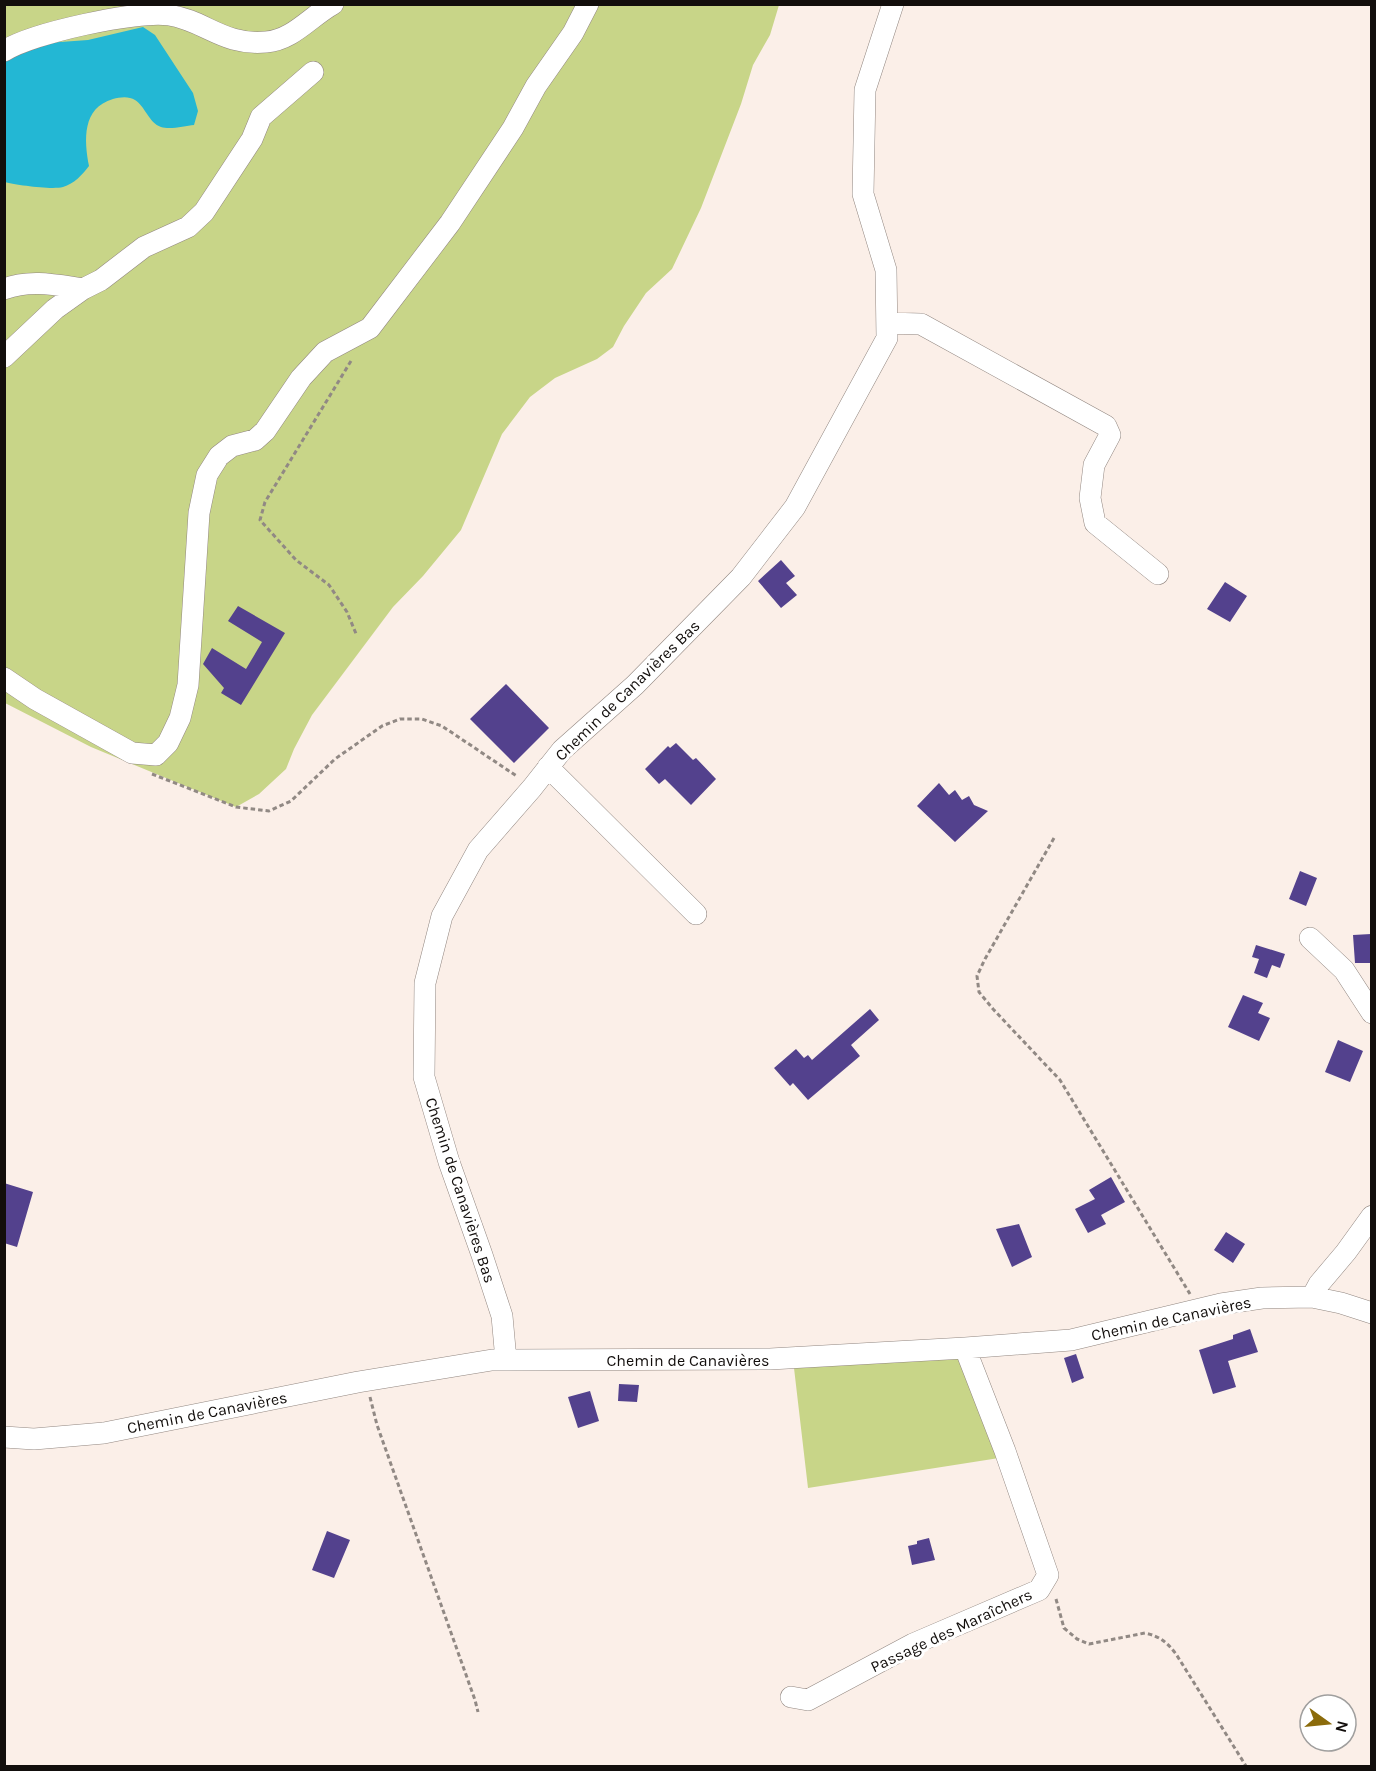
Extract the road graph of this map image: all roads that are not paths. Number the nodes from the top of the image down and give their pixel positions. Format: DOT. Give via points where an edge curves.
graph roads {
  1 [pos="333,4"];
  2 [pos="588,4"];
  3 [pos="893,4"];
  4 [pos="4,51"];
  5 [pos="313,72"];
  6 [pos="4,289"];
  7 [pos="83,289"];
  8 [pos="887,323"];
  9 [pos="4,357"];
  10 [pos="1158,574"];
  11 [pos="4,678"];
  12 [pos="548,767"];
  13 [pos="696,914"];
  14 [pos="1310,938"];
  15 [pos="1371,1013"];
  16 [pos="1371,1216"];
  17 [pos="1312,1297"];
  18 [pos="1371,1313"];
  19 [pos="965,1348"];
  20 [pos="506,1360"];
  21 [pos="4,1437"];
  22 [pos="791,1697"];
  1 -- 4 [label="street" via="296,32 268,42 224,38 188,20 147,14 43,35"];
  2 -- 11 [label="street" via="450,223 370,328 324,352 265,431 255,440 232,446 219,456 207,475 199,513 188,685 180,718 168,743 156,755 132,753"];
  3 -- 8 [label="street, Chemin de Canavières Bas" via="865,90 863,183 886,270"];
  5 -- 7 [label="street" via="261,117 252,139 204,212 188,227 144,247"];
  6 -- 7 [label="street" via="27,283"];
  7 -- 9 [label="street" via="55,309"];
  8 -- 10 [label="street" via="921,324 1106,426 1110,435 1094,465 1090,498 1095,523"];
  8 -- 12 [label="street, Chemin de Canavières Bas" via="887,338 795,507 741,577"];
  12 -- 13 [label="street"];
  12 -- 20 [label="street, Chemin de Canavières Bas" via="478,850 442,916 426,983 424,1077 448,1162 502,1316"];
  14 -- 15 [label="street" via="1344,970"];
  16 -- 17 [label="street"];
  17 -- 18 [label="street, Chemin de Canavières"];
  17 -- 19 [label="street, Chemin de Canavières" via="1221,1304 1071,1340"];
  19 -- 20 [label="street, Chemin de Canavières" via="770,1359"];
  19 -- 22 [label="street, Passage des Maraîchers" via="1048,1575 1039,1590 913,1644 808,1700"];
  20 -- 21 [label="street, Chemin de Canavières" via="358,1382 104,1433 34,1439"];
}
